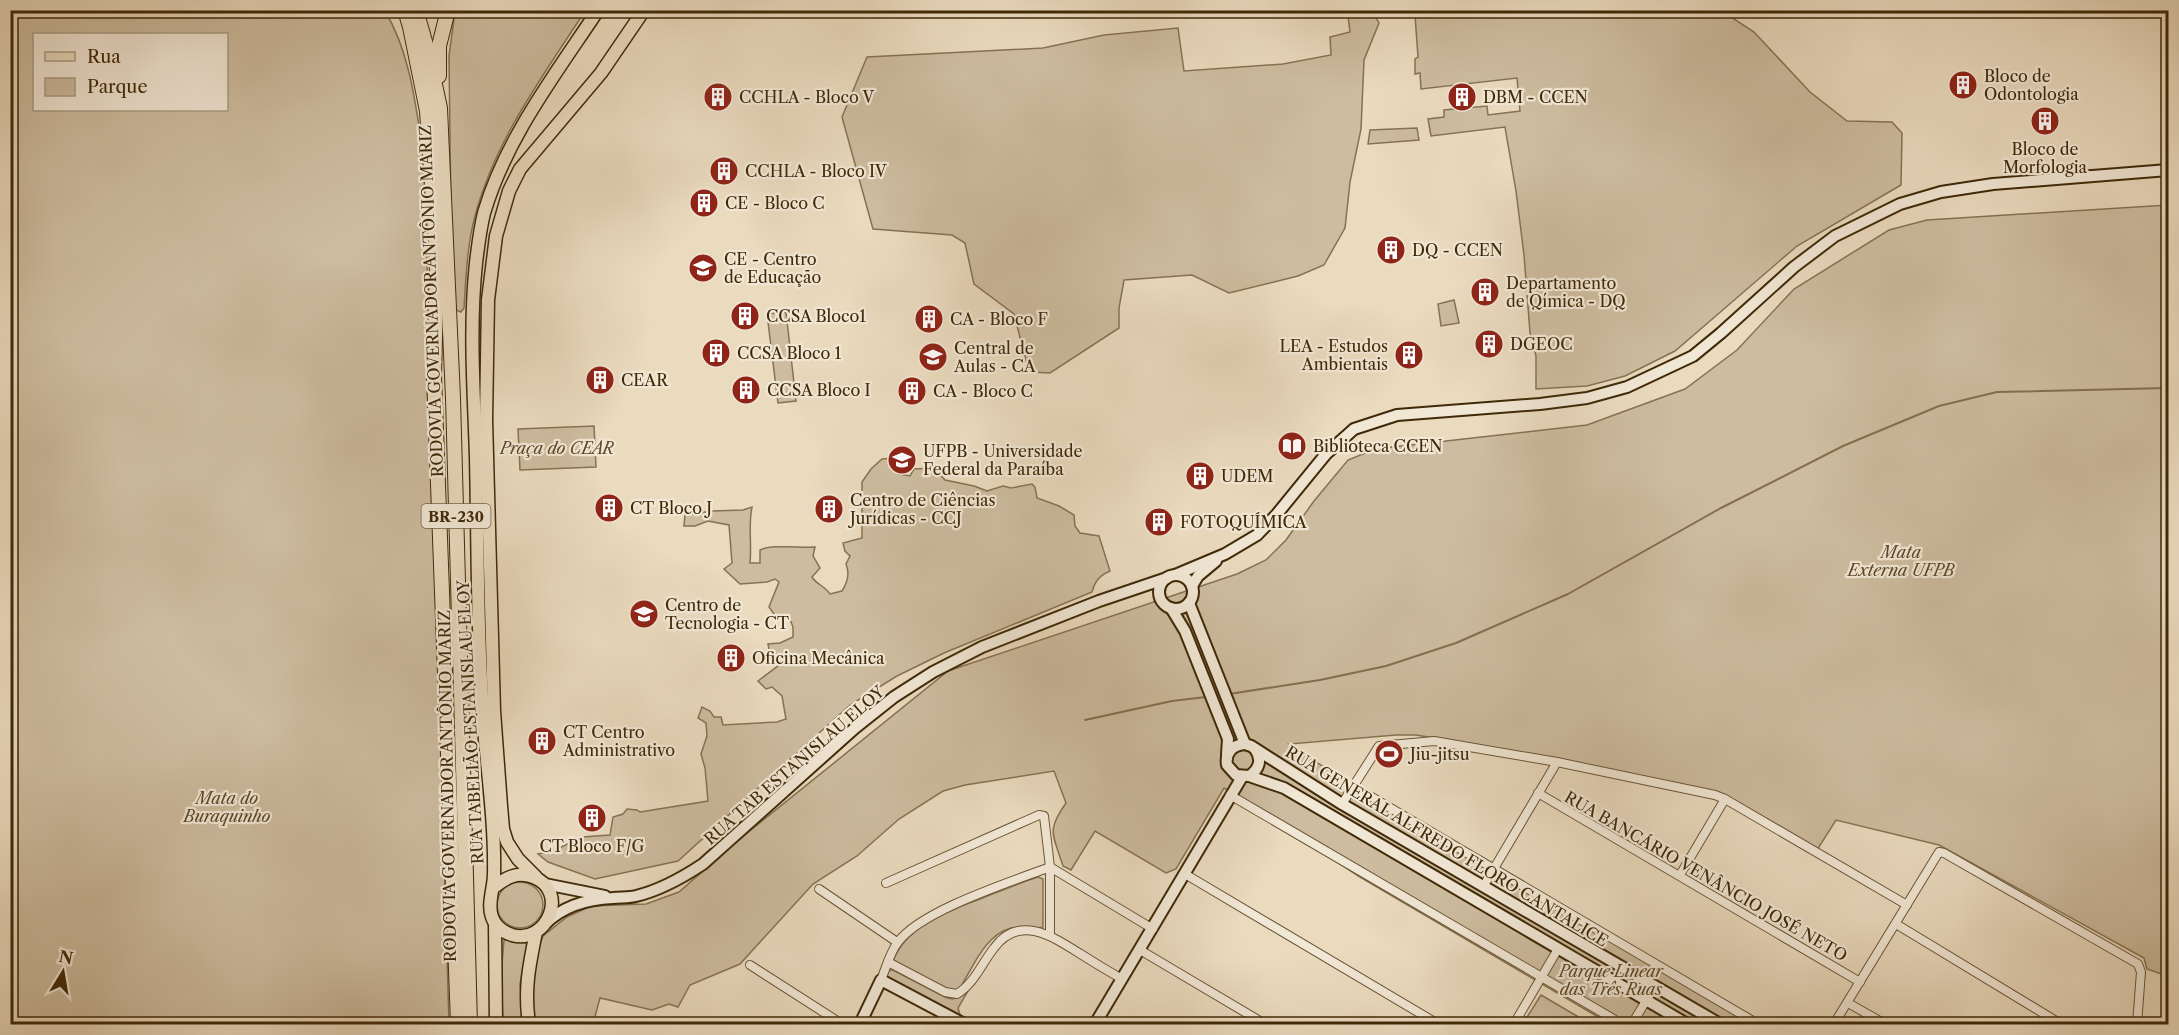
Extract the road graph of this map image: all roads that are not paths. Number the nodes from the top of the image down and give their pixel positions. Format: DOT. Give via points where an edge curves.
graph roads {
  1 [pos="403,10"];
  2 [pos="416,10"];
  3 [pos="448,10"];
  4 [pos="598,10"];
  5 [pos="644,10"];
  6 [pos="440,108"];
  7 [pos="2169,170"];
  8 [pos="1225,554"];
  9 [pos="1171,577"];
  10 [pos="1192,586"];
  11 [pos="1127,591"];
  12 [pos="1160,593"];
  13 [pos="1189,603"];
  14 [pos="1171,608"];
  15 [pos="1245,744"];
  16 [pos="1255,749"];
  17 [pos="1557,762"];
  18 [pos="1228,764"];
  19 [pos="1246,776"];
  20 [pos="1353,786"];
  21 [pos="1231,793"];
  22 [pos="1538,793"];
  23 [pos="1725,799"];
  24 [pos="1342,804"];
  25 [pos="1412,845"];
  26 [pos="1403,860"];
  27 [pos="1050,867"];
  28 [pos="1494,868"];
  29 [pos="1185,874"];
  30 [pos="1680,875"];
  31 [pos="542,882"];
  32 [pos="886,883"];
  33 [pos="1483,887"];
  34 [pos="493,888"];
  35 [pos="819,889"];
  36 [pos="611,898"];
  37 [pos="1907,905"];
  38 [pos="1896,924"];
  39 [pos="495,925"];
  40 [pos="541,928"];
  41 [pos="1153,929"];
  42 [pos="1050,935"];
  43 [pos="897,942"];
  44 [pos="1140,950"];
  45 [pos="1558,950"];
  46 [pos="888,963"];
  47 [pos="750,965"];
  48 [pos="1541,977"];
  49 [pos="881,980"];
  50 [pos="1122,980"];
  51 [pos="1860,982"];
  52 [pos="1655,986"];
  53 [pos="1646,1001"];
  54 [pos="1848,1003"];
  55 [pos="458,1024"];
  56 [pos="470,1024"];
  57 [pos="496,1024"];
  58 [pos="529,1024"];
  59 [pos="842,1024"];
  60 [pos="860,1024"];
  61 [pos="964,1024"];
  62 [pos="1095,1024"];
  63 [pos="1265,1024"];
  64 [pos="1438,1024"];
  65 [pos="1514,1024"];
  66 [pos="1622,1024"];
  67 [pos="1632,1024"];
  68 [pos="1687,1024"];
  69 [pos="1720,1024"];
  70 [pos="1758,1024"];
  71 [pos="1834,1024"];
  72 [pos="1884,1024"];
  73 [pos="2061,1024"];
  74 [pos="2137,1024"];
  1 -- 55 [label="highway, RODOVIA GOVERNADOR ANTÔNIO MARIZ / BR-230" via="427,111 437,262 434,376"];
  2 -- 6 [label="highway, RODOVIA GOVERNADOR ANTÔNIO MARIZ / BR-230"];
  3 -- 6 [label="highway" via="439,46"];
  4 -- 34 [label="main road, RUA TABELIÃO ESTANISLAU ELOY" via="507,152 484,214 479,242 471,331 483,711"];
  5 -- 31 [label="main road, RUA TABELIÃO ESTANISLAU ELOY" via="601,73 520,169 496,236 488,300 486,420 494,711 503,829 518,859"];
  6 -- 56 [label="highway, RODOVIA GOVERNADOR ANTÔNIO MARIZ / BR-230" via="453,398"];
  7 -- 8 [label="street, RUA TAB ESTANISLAU ELOY" via="1993,183 1900,204 1835,236 1693,356 1627,387 1587,398 1540,404 1397,415 1354,429 1326,454 1257,535"];
  8 -- 9 [label="street, RUA TAB ESTANISLAU ELOY"];
  8 -- 10 [label="street, RUA TAB ESTANISLAU ELOY" via="1198,576"];
  9 -- 10 [label="street" via="1183,577"];
  9 -- 11 [label="street, RUA TAB ESTANISLAU ELOY"];
  9 -- 12 [label="street" via="1161,585"];
  10 -- 13 [label="street"];
  11 -- 12 [label="street, RUA TAB ESTANISLAU ELOY"];
  11 -- 36 [label="street, RUA TAB ESTANISLAU ELOY" via="982,647 933,672 855,728 703,864 657,890"];
  12 -- 14 [label="street"];
  13 -- 14 [label="street"];
  13 -- 15 [label="street"];
  14 -- 18 [label="street" via="1185,631 1228,739"];
  15 -- 16 [label="street, RUA GENERAL ALFREDO FLORO CANTALICE"];
  15 -- 18 [label="street" via="1234,746"];
  16 -- 19 [label="street, RUA GENERAL ALFREDO FLORO CANTALICE" via="1259,764 1254,773"];
  16 -- 24 [label="street, RUA GENERAL ALFREDO FLORO CANTALICE"];
  17 -- 20 [label="street" via="1434,741 1379,746"];
  17 -- 22 [label="street"];
  17 -- 23 [label="street"];
  18 -- 19 [label="street, RUA GENERAL ALFREDO FLORO CANTALICE"];
  18 -- 21 [label="street"];
  19 -- 21 [label="street"];
  19 -- 26 [label="street, RUA GENERAL ALFREDO FLORO CANTALICE" via="1284,789"];
  20 -- 24 [label="street"];
  20 -- 28 [label="street, RUA GENERAL ALFREDO FLORO CANTALICE"];
  21 -- 29 [label="street"];
  21 -- 48 [label="street"];
  22 -- 28 [label="street"];
  22 -- 30 [label="street, RUA BANCÁRIO VENÂNCIO JOSÉ NETO"];
  23 -- 30 [label="street"];
  23 -- 37 [label="street"];
  24 -- 25 [label="street, RUA GENERAL ALFREDO FLORO CANTALICE"];
  25 -- 26 [label="street"];
  25 -- 33 [label="street, RUA GENERAL ALFREDO FLORO CANTALICE"];
  26 -- 45 [label="street, RUA GENERAL ALFREDO FLORO CANTALICE"];
  27 -- 32 [label="street" via="1046,820 1039,815"];
  27 -- 41 [label="street"];
  27 -- 42 [label="street"];
  27 -- 43 [label="street" via="938,912"];
  28 -- 33 [label="street"];
  28 -- 70 [label="street, RUA GENERAL ALFREDO FLORO CANTALICE"];
  29 -- 41 [label="street"];
  29 -- 64 [label="street"];
  30 -- 51 [label="street, RUA BANCÁRIO VENÂNCIO JOSÉ NETO"];
  31 -- 34 [label="main road" via="516,875"];
  31 -- 36 [label="street, RUA TAB ESTANISLAU ELOY"];
  31 -- 40 [label="main road" via="552,899 550,916"];
  33 -- 52 [label="street, RUA GENERAL ALFREDO FLORO CANTALICE"];
  34 -- 39 [label="main road" via="490,907"];
  35 -- 43 [label="street"];
  36 -- 40 [label="street, RUA TAB ESTANISLAU ELOY" via="564,910"];
  37 -- 38 [label="street"];
  37 -- 74 [label="street" via="1935,856 1944,853 2138,964 2141,972"];
  38 -- 51 [label="street"];
  38 -- 73 [label="street"];
  39 -- 40 [label="main road" via="519,936"];
  39 -- 57 [label="main road"];
  40 -- 58 [label="main road" via="528,974 525,999"];
  41 -- 44 [label="street"];
  42 -- 46 [label="street" via="1024,930 1009,934 957,994 945,992"];
  42 -- 50 [label="street"];
  43 -- 46 [label="street"];
  44 -- 50 [label="street"];
  44 -- 63 [label="street"];
  45 -- 48 [label="street"];
  45 -- 53 [label="street, RUA GENERAL ALFREDO FLORO CANTALICE"];
  46 -- 49 [label="street"];
  47 -- 59 [label="street"];
  48 -- 65 [label="street"];
  48 -- 66 [label="street"];
  49 -- 60 [label="street"];
  49 -- 61 [label="street"];
  50 -- 62 [label="street"];
  51 -- 54 [label="street"];
  52 -- 53 [label="street"];
  52 -- 69 [label="street, RUA GENERAL ALFREDO FLORO CANTALICE"];
  53 -- 67 [label="street"];
  53 -- 68 [label="street, RUA GENERAL ALFREDO FLORO CANTALICE"];
  54 -- 71 [label="street"];
  54 -- 72 [label="street"];
}
